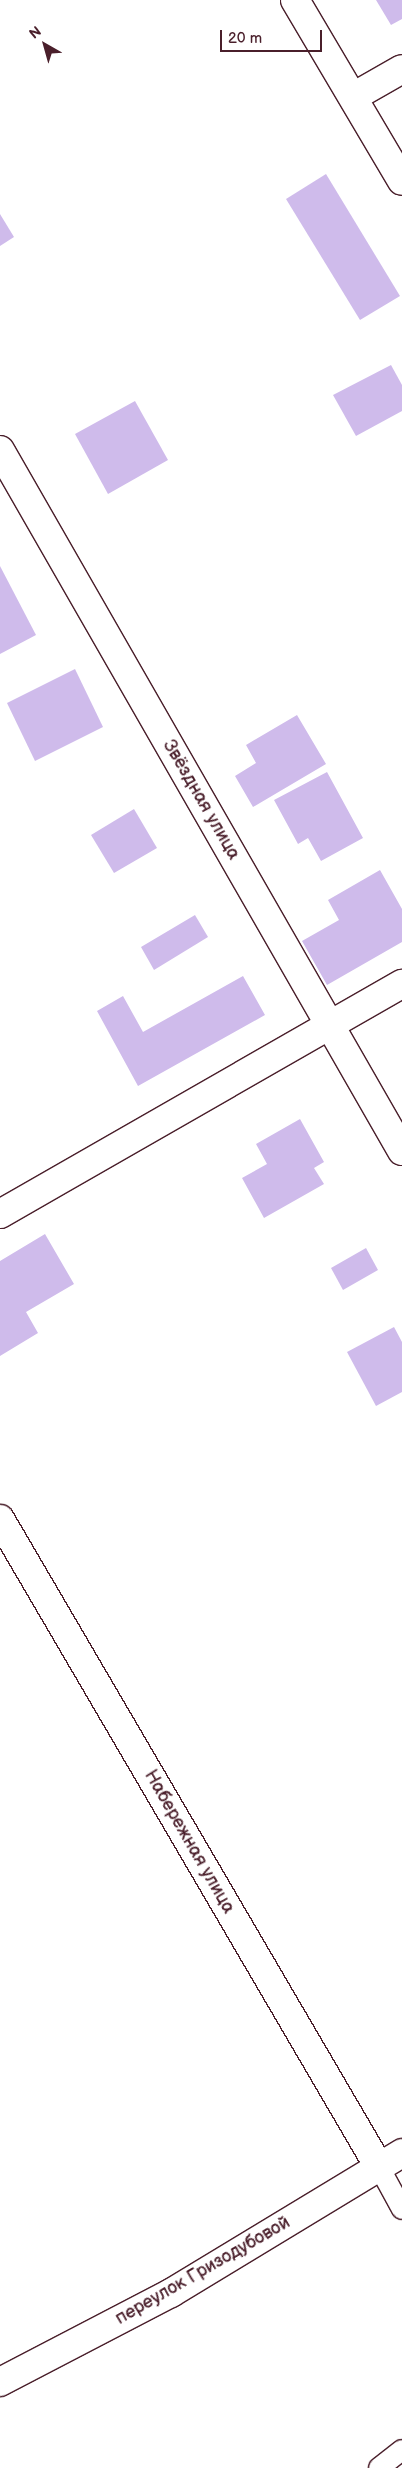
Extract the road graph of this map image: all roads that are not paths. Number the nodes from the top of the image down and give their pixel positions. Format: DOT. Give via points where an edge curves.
graph roads {
  1 [pos="295,0"];
  2 [pos="402,69"];
  3 [pos="352,97"];
  4 [pos="402,181"];
  5 [pos="0,450"];
  6 [pos="402,984"];
  7 [pos="330,1026"];
  8 [pos="402,1151"];
  9 [pos="0,1214"];
  10 [pos="0,1519"];
  11 [pos="390,2159"];
  12 [pos="402,2209"];
  13 [pos="0,2382"];
  14 [pos="402,2450"];
  15 [pos="379,2468"];
  1 -- 3 [label="street"];
  2 -- 3 [label="street"];
  3 -- 4 [label="street"];
  5 -- 7 [label="street, Звёздная улица"];
  6 -- 7 [label="street"];
  7 -- 8 [label="street, Звёздная улица"];
  7 -- 9 [label="street"];
  10 -- 11 [label="street, Набережная улица"];
  11 -- 12 [label="lane"];
  11 -- 13 [label="street, переулок Гризодубовой" via="171,2293"];
  14 -- 15 [label="lane"];
}
